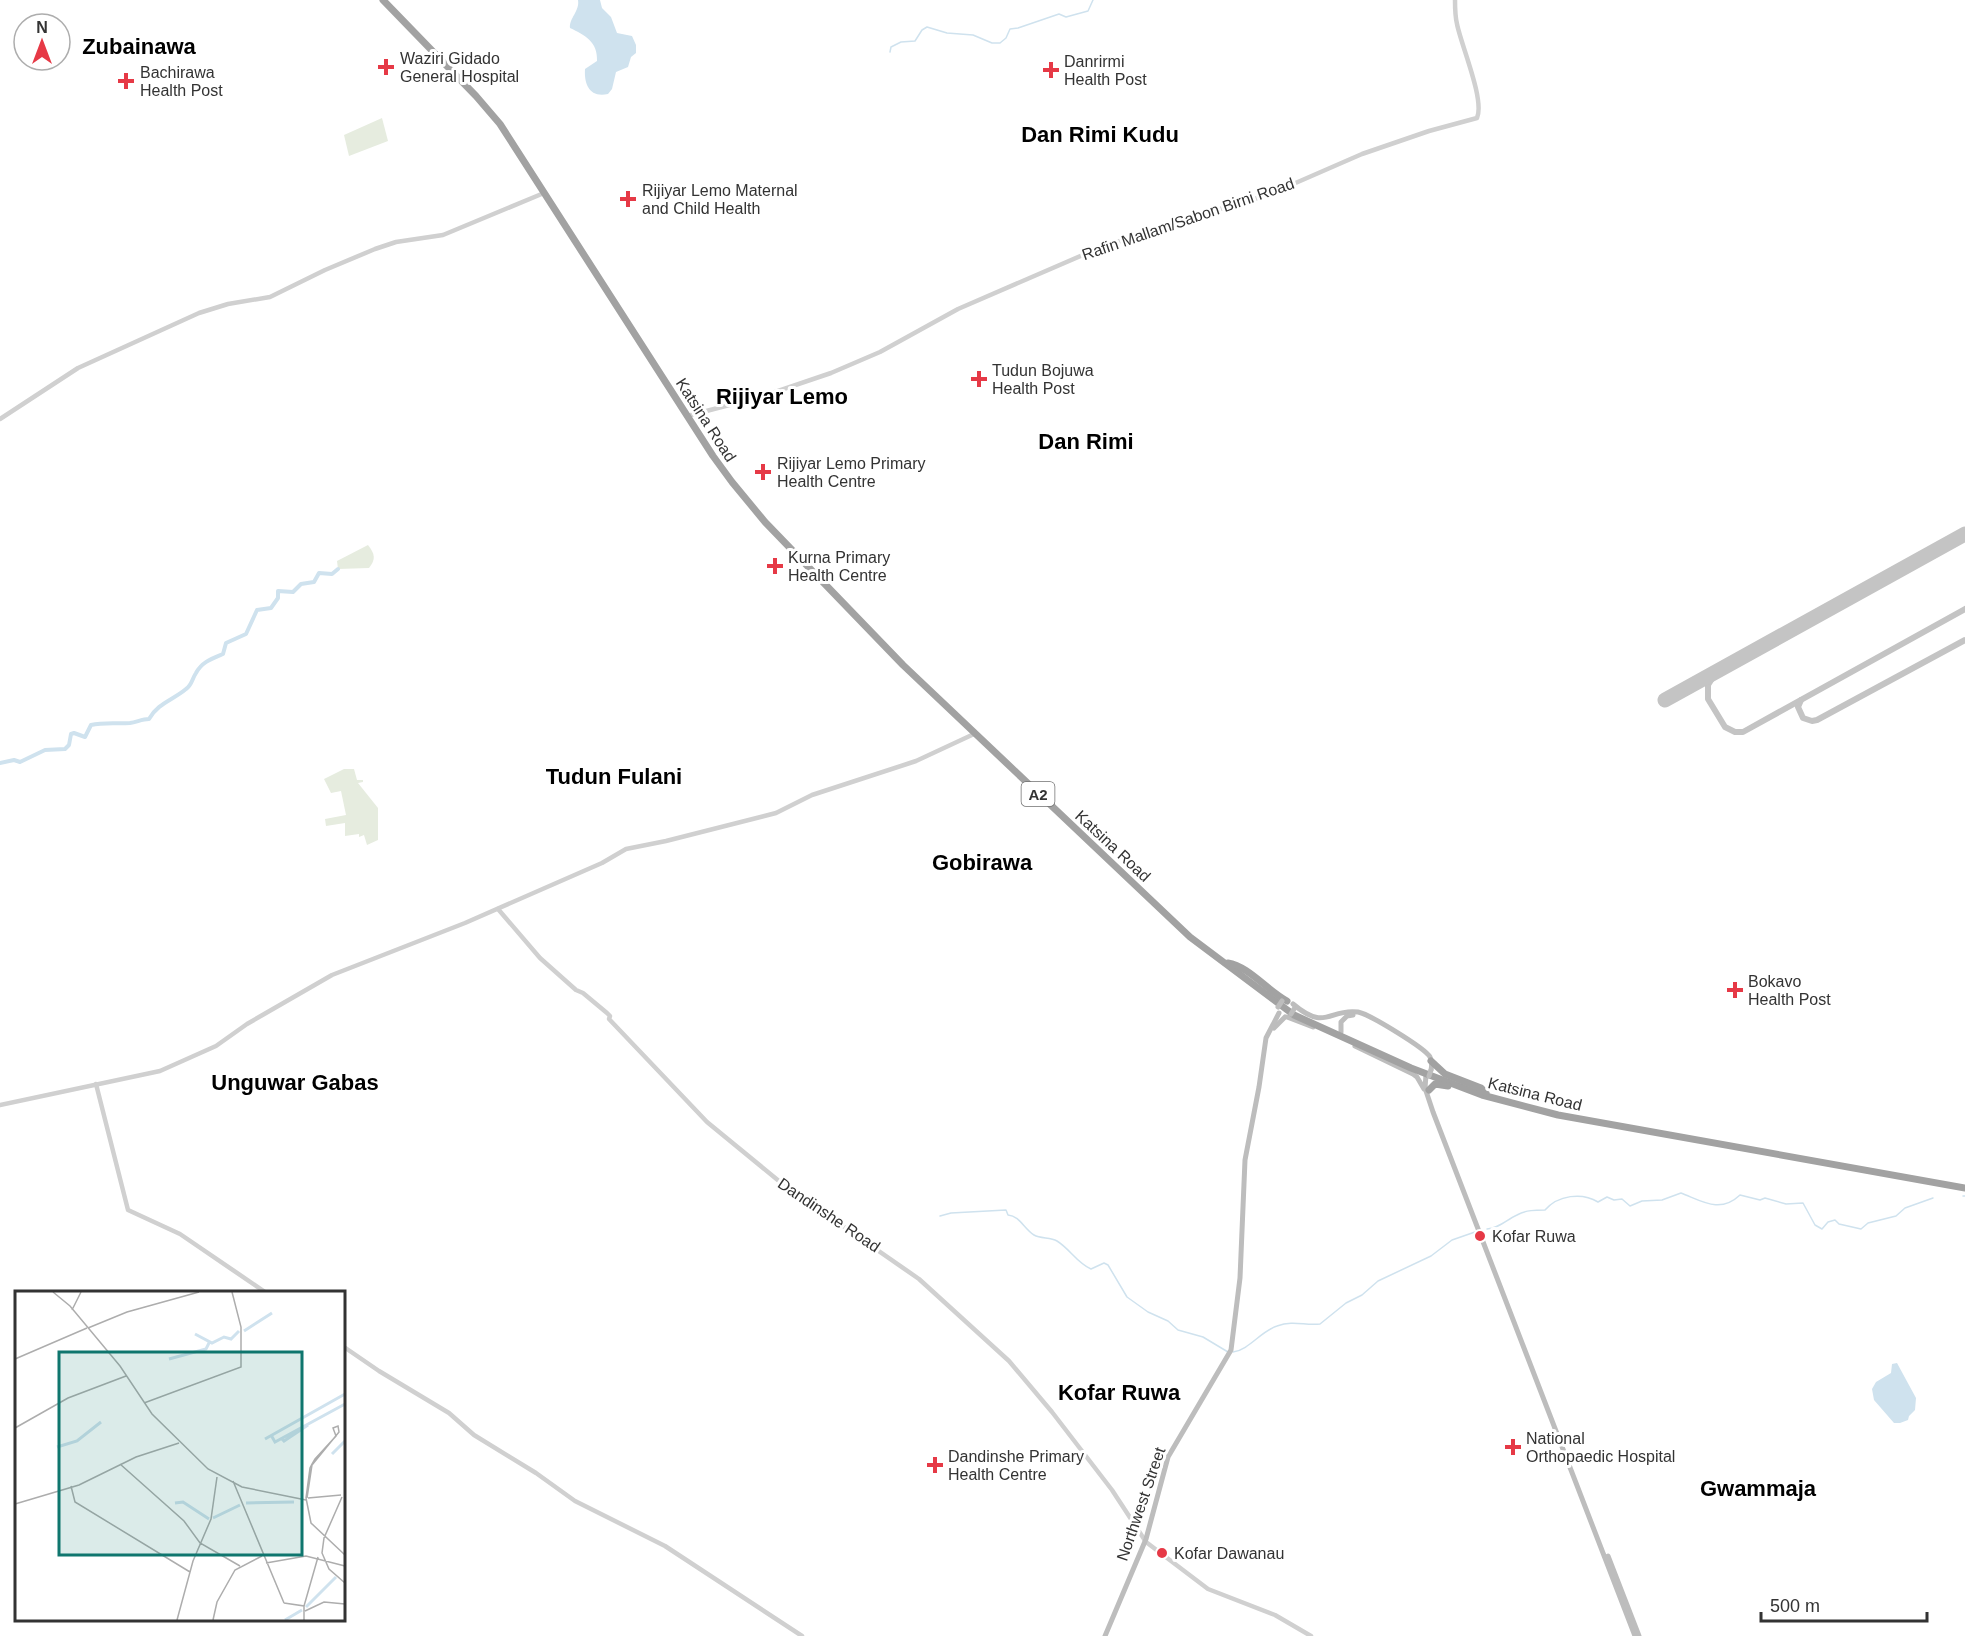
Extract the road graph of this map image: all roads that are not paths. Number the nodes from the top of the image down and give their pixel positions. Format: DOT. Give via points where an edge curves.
graph roads {
  1 [pos="383,0"];
  2 [pos="389,0"];
  3 [pos="1455,0"];
  4 [pos="544,193"];
  5 [pos="691,415"];
  6 [pos="0,419"];
  7 [pos="974,734"];
  8 [pos="498,909"];
  9 [pos="1227,964"];
  10 [pos="1285,1009"];
  11 [pos="1341,1032"];
  12 [pos="1370,1054"];
  13 [pos="1431,1061"];
  14 [pos="1427,1072"];
  15 [pos="96,1084"];
  16 [pos="1428,1091"];
  17 [pos="1487,1095"];
  18 [pos="0,1105"];
  19 [pos="1965,1186"];
  20 [pos="262,1291"];
  21 [pos="345,1348"];
  22 [pos="1147,1541"];
  23 [pos="1199,1581"];
  24 [pos="802,1636"];
  25 [pos="1107,1636"];
  26 [pos="1313,1636"];
  27 [pos="1637,1636"];
  1 -- 4 [label="highway, Katsina Road / A2" via="487,108"];
  2 -- 5 [label="highway, Katsina Road / A2" via="503,122"];
  3 -- 5 [label="street, Rafin Mallam/Sabon Birni Road" via="1457,25 1475,87 1477,118 1362,154 1268,195 1099,248 958,309 880,352 831,373"];
  4 -- 6 [label="street" via="443,235 375,249 270,297 204,311 78,368"];
  4 -- 7 [label="highway, Katsina Road / A2" via="702,440 742,495"];
  5 -- 9 [label="highway, Katsina Road / A2" via="754,503 914,671"];
  7 -- 8 [label="street" via="916,761 812,795 776,813 629,848"];
  7 -- 9 [label="highway, Katsina Road / A2" via="1190,938"];
  8 -- 15 [label="street" via="323,980 216,1046 160,1071"];
  8 -- 22 [label="street, Dandinshe Road" via="540,958 610,1016 707,1122 785,1186 919,1279 1009,1361 1112,1490"];
  9 -- 10 [label="highway" via="1233,974"];
  9 -- 10 [label="highway" via="1236,965 1273,993"];
  9 -- 11 [label="highway, Katsina Road / A2" via="1294,1011"];
  9 -- 14 [label="highway, Katsina Road / A2" via="1294,1015"];
  10 -- 12 [label="main road"];
  10 -- 13 [label="main road" via="1319,1019 1351,1012 1364,1014 1425,1050"];
  10 -- 22 [label="main road, Northwest Street" via="1266,1038 1246,1152 1240,1278 1231,1353 1168,1464"];
  11 -- 14 [label="main road" via="1341,1023 1347,1016 1364,1017 1422,1051 1428,1058"];
  11 -- 17 [label="highway, Katsina Road / A2"];
  12 -- 14 [label="highway"];
  12 -- 16 [label="main road" via="1417,1077"];
  13 -- 14 [label="main road"];
  13 -- 17 [label="highway" via="1445,1074 1481,1088"];
  14 -- 16 [label="main road"];
  14 -- 17 [label="highway, Katsina Road / A2"];
  15 -- 18 [label="street"];
  15 -- 20 [label="street" via="128,1210 180,1234"];
  16 -- 17 [label="highway" via="1440,1084 1477,1096"];
  16 -- 27 [label="main road"];
  17 -- 19 [label="highway, Katsina Road / A2" via="1569,1117"];
  21 -- 24 [label="street" via="449,1413 474,1435 575,1501 665,1546"];
  22 -- 23 [label="street"];
  22 -- 25 [label="main road, Northwest Street"];
  23 -- 26 [label="street" via="1212,1591 1268,1612"];
  23 -- 26 [label="street" via="1279,1614"];
}
